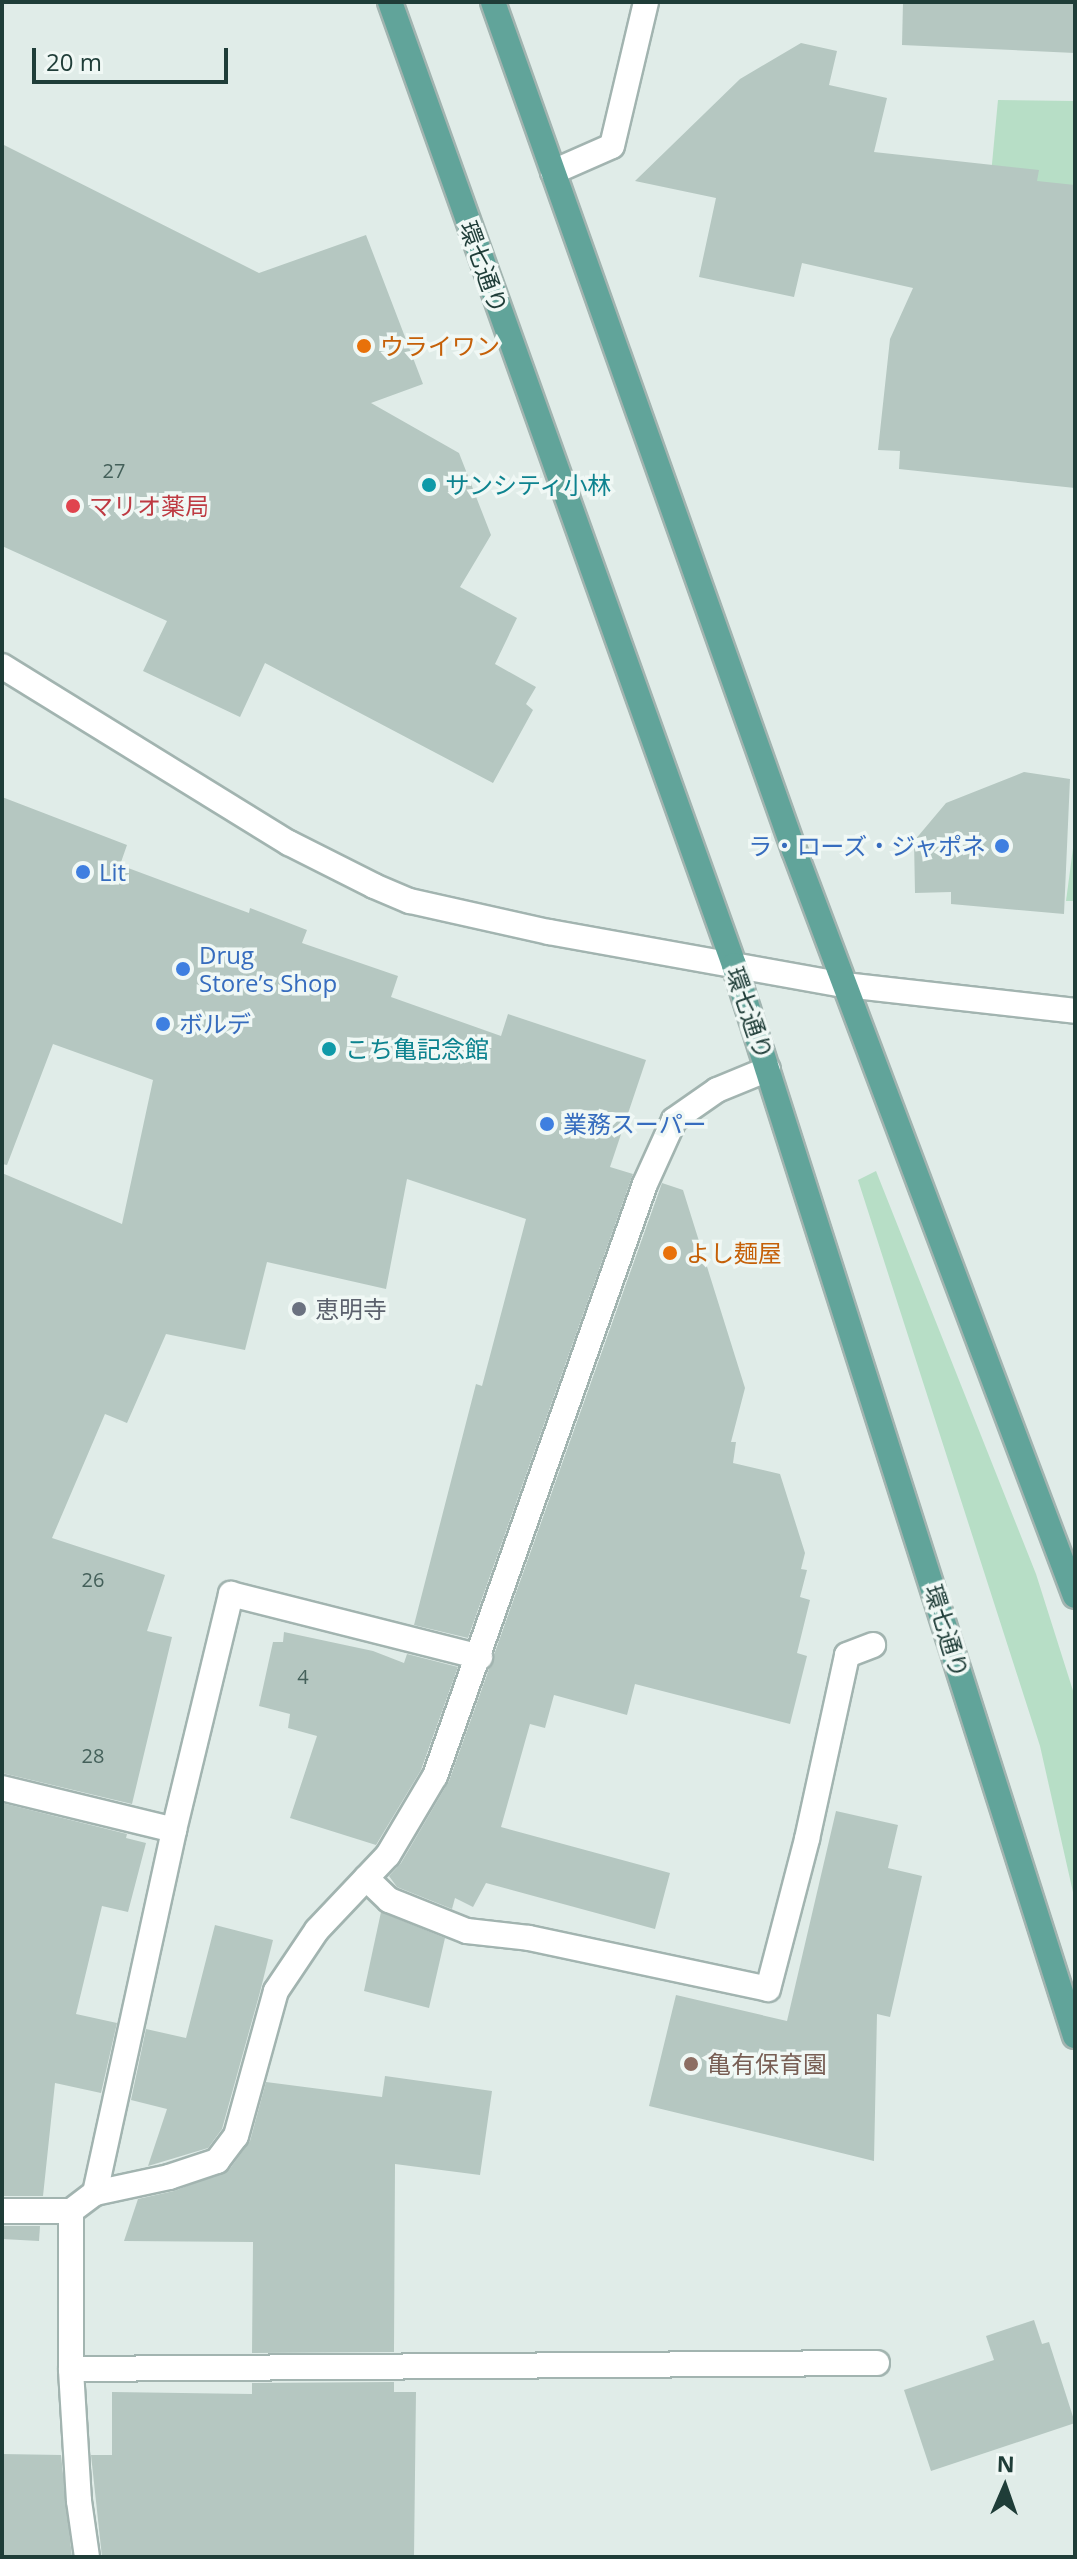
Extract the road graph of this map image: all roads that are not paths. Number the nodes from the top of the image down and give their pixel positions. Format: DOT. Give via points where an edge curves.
graph roads {
  1 [pos="390,2"];
  2 [pos="493,2"];
  3 [pos="646,2"];
  4 [pos="553,172"];
  5 [pos="2,666"];
  6 [pos="734,965"];
  7 [pos="845,985"];
  8 [pos="1075,1011"];
  9 [pos="768,1069"];
  10 [pos="1075,1596"];
  11 [pos="873,1645"];
  12 [pos="480,1657"];
  13 [pos="2,1788"];
  14 [pos="174,1830"];
  15 [pos="366,1878"];
  16 [pos="1075,2036"];
  17 [pos="95,2193"];
  18 [pos="2,2211"];
  19 [pos="71,2211"];
  20 [pos="877,2363"];
  21 [pos="71,2369"];
  22 [pos="87,2557"];
  1 -- 6 [label="main road, 環七通り"];
  2 -- 4 [label="main road"];
  3 -- 4 [label="street" via="612,146"];
  4 -- 7 [label="main road"];
  5 -- 6 [label="street" via="289,843 410,901"];
  6 -- 7 [label="street"];
  6 -- 9 [label="main road, 環七通り"];
  7 -- 8 [label="street"];
  7 -- 10 [label="main road"];
  9 -- 12 [label="street" via="717,1090 674,1120 645,1184"];
  9 -- 16 [label="main road, 環七通り"];
  11 -- 15 [label="street" via="847,1655 768,1989 529,1938 467,1931 389,1900"];
  12 -- 14 [label="street" via="231,1594"];
  12 -- 15 [label="street" via="435,1776 388,1855"];
  13 -- 14 [label="street"];
  14 -- 17 [label="street"];
  15 -- 17 [label="street" via="317,1930 276,1991 236,2136 217,2161"];
  17 -- 19 [label="street"];
  18 -- 19 [label="street"];
  19 -- 21 [label="street"];
  20 -- 21 [label="street"];
  21 -- 22 [label="street"];
}
